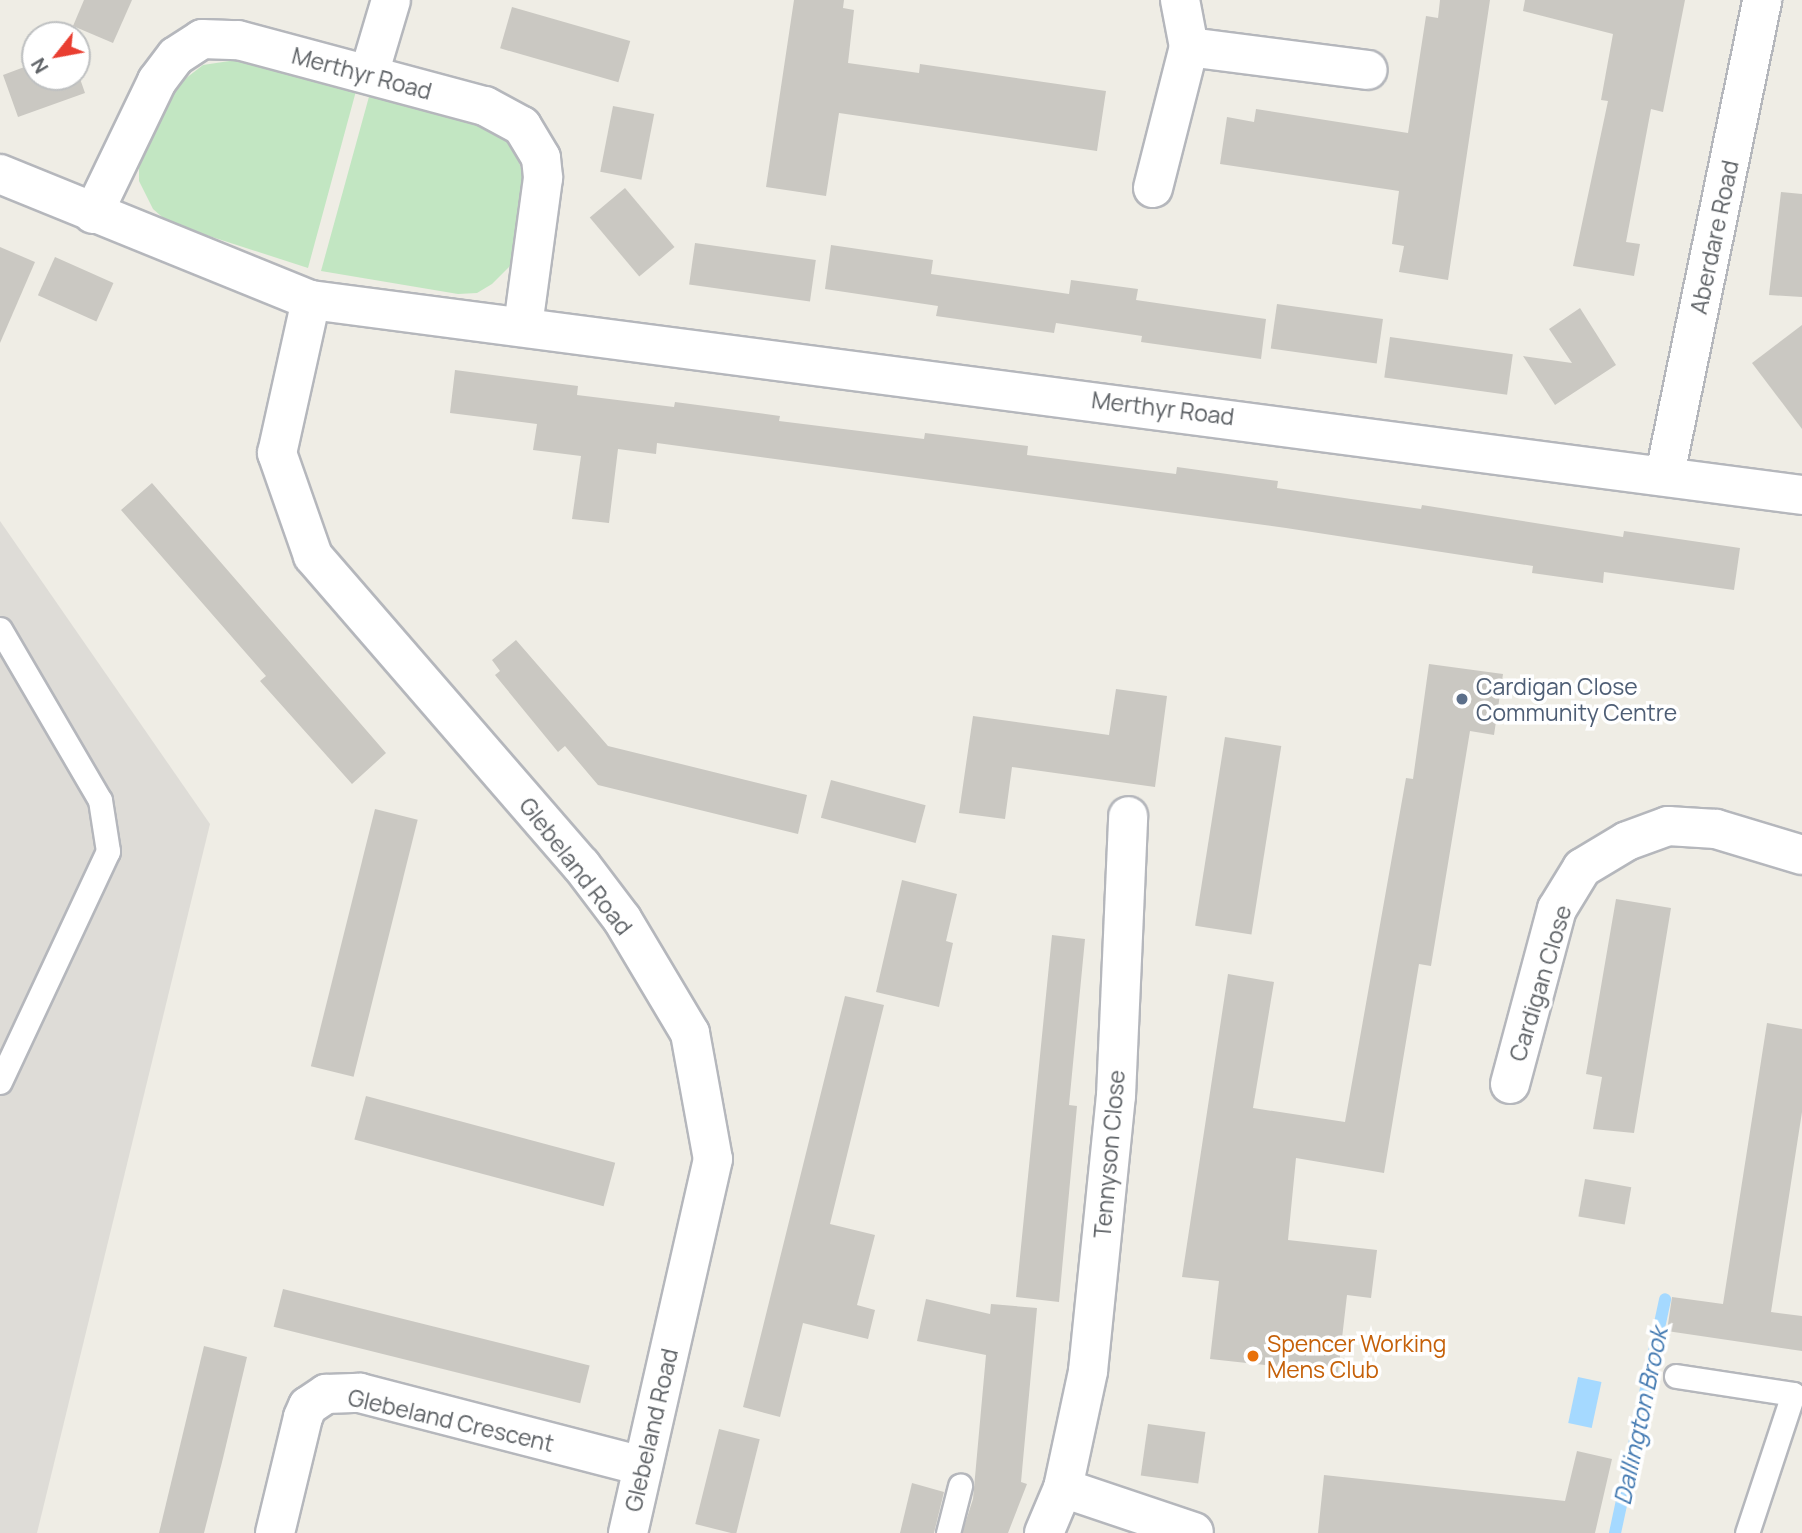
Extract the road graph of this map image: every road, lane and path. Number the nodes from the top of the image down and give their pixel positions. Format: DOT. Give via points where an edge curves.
graph roads {
  1 [pos="391,0"];
  2 [pos="1180,0"];
  3 [pos="1762,0"];
  4 [pos="1189,47"];
  5 [pos="1368,70"];
  6 [pos="369,74"];
  7 [pos="0,174"];
  8 [pos="1153,188"];
  9 [pos="93,214"];
  10 [pos="311,300"];
  11 [pos="523,325"];
  12 [pos="1665,474"];
  13 [pos="1802,495"];
  14 [pos="0,629"];
  15 [pos="1128,816"];
  16 [pos="1802,855"];
  17 [pos="0,1082"];
  18 [pos="1510,1084"];
  19 [pos="1676,1376"];
  20 [pos="643,1466"];
  21 [pos="960,1486"];
  22 [pos="1063,1488"];
  23 [pos="1194,1532"];
  24 [pos="275,1533"];
  25 [pos="628,1533"];
  26 [pos="948,1533"];
  27 [pos="1044,1533"];
  28 [pos="1747,1533"];
  1 -- 6 [label="street"];
  2 -- 4 [label="street"];
  3 -- 12 [label="street, Aberdare Road"];
  4 -- 5 [label="street"];
  4 -- 8 [label="street"];
  6 -- 9 [label="street, Merthyr Road" via="238,40 215,36 191,43 157,81"];
  6 -- 11 [label="street, Merthyr Road" via="485,106 522,126 533,141 543,178"];
  7 -- 9 [label="street, Merthyr Road"];
  9 -- 10 [label="street, Merthyr Road"];
  10 -- 11 [label="street, Merthyr Road"];
  10 -- 20 [label="street, Glebeland Road" via="277,453 313,556 581,865 622,919 690,1033 713,1158"];
  11 -- 12 [label="street, Merthyr Road"];
  12 -- 13 [label="street, Merthyr Road"];
  14 -- 17 [label="lane" via="100,800 108,850"];
  15 -- 22 [label="street, Tennyson Close" via="1115,1110 1088,1371"];
  16 -- 18 [label="street, Cardigan Close" via="1716,829 1668,826 1627,841 1582,867 1557,909"];
  19 -- 28 [label="lane" via="1793,1394"];
  20 -- 24 [label="street, Glebeland Crescent" via="360,1393 326,1394 308,1406 303,1417"];
  20 -- 25 [label="street, Glebeland Road"];
  21 -- 26 [label="lane"];
  22 -- 23 [label="street"];
  22 -- 27 [label="street, Tennyson Close"];
}
